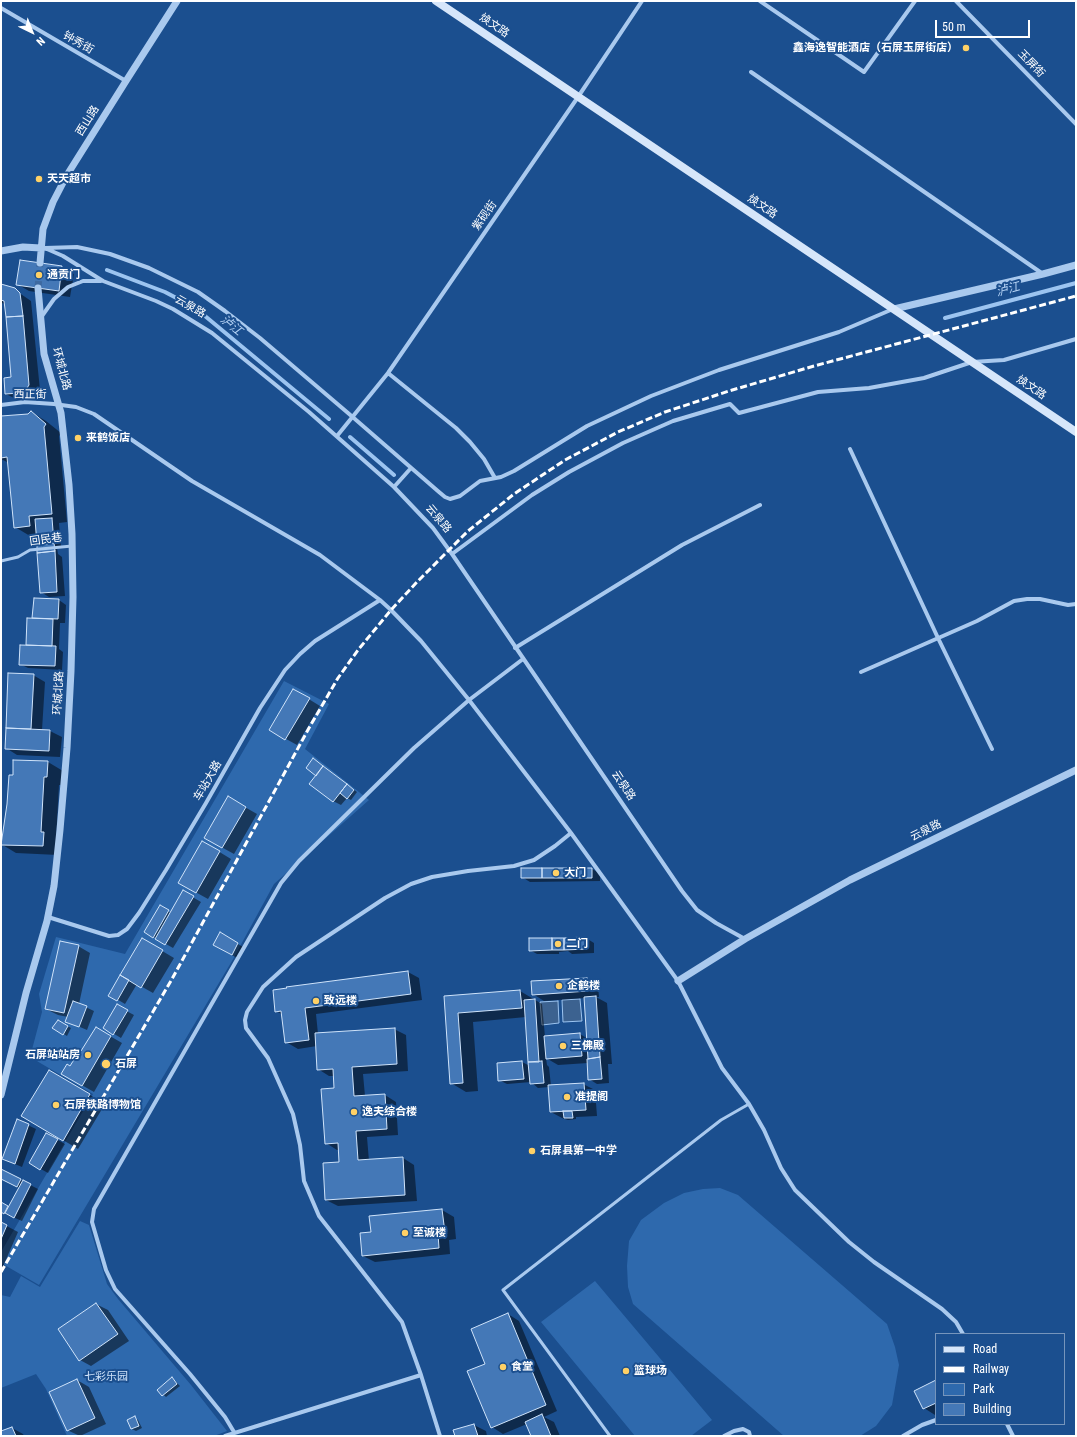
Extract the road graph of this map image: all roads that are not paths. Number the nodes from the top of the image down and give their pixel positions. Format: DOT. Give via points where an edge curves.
graph roads {
  1 [pos="177,1"];
  2 [pos="436,1"];
  3 [pos="642,1"];
  4 [pos="760,1"];
  5 [pos="915,1"];
  6 [pos="956,1"];
  7 [pos="1,8"];
  8 [pos="751,72"];
  9 [pos="126,81"];
  10 [pos="578,97"];
  11 [pos="1076,124"];
  12 [pos="41,248"];
  13 [pos="1,251"];
  14 [pos="40,263"];
  15 [pos="1076,265"];
  16 [pos="1043,274"];
  17 [pos="103,282"];
  18 [pos="38,288"];
  19 [pos="894,309"];
  20 [pos="40,319"];
  21 [pos="1076,339"];
  22 [pos="972,362"];
  23 [pos="388,373"];
  24 [pos="1,405"];
  25 [pos="59,405"];
  26 [pos="352,416"];
  27 [pos="1076,432"];
  28 [pos="336,436"];
  29 [pos="850,449"];
  30 [pos="411,468"];
  31 [pos="495,478"];
  32 [pos="394,487"];
  33 [pos="760,505"];
  34 [pos="72,546"];
  35 [pos="452,554"];
  36 [pos="1,561"];
  37 [pos="380,600"];
  38 [pos="1076,604"];
  39 [pos="938,638"];
  40 [pos="515,648"];
  41 [pos="523,659"];
  42 [pos="861,672"];
  43 [pos="469,700"];
  44 [pos="992,748"];
  45 [pos="1076,770"];
  46 [pos="571,833"];
  47 [pos="48,917"];
  48 [pos="745,939"];
  49 [pos="678,981"];
  50 [pos="1,1095"];
  51 [pos="749,1104"];
  52 [pos="962,1333"];
  53 [pos="421,1375"];
  54 [pos="935,1420"];
  55 [pos="1008,1425"];
  56 [pos="234,1432"];
  57 [pos="225,1436"];
  58 [pos="440,1436"];
  59 [pos="610,1436"];
  60 [pos="724,1436"];
  61 [pos="750,1436"];
  62 [pos="903,1436"];
  63 [pos="1013,1436"];
  1 -- 9 [label="street, 西山路"];
  2 -- 10 [label="main road, 焕文路"];
  3 -- 10 [label="street, 紫砚街"];
  4 -- 5 [label="street" via="864,72"];
  6 -- 11 [label="street, 玉屏街"];
  7 -- 9 [label="street, 钟秀街"];
  8 -- 16 [label="street"];
  9 -- 12 [label="street, 西山路" via="53,202 43,229"];
  10 -- 19 [label="main road, 焕文路"];
  10 -- 23 [label="street, 紫砚街"];
  12 -- 13 [label="street, 云泉路" via="23,247"];
  12 -- 14 [label="street, 西山路"];
  12 -- 17 [label="street, 云泉路" via="63,256"];
  12 -- 26 [label="street" via="77,248 110,254 149,268 198,292 260,338"];
  15 -- 16 [label="street"];
  16 -- 19 [label="street"];
  17 -- 20 [label="street" via="83,281 68,287 54,299"];
  17 -- 28 [label="street, 云泉路" via="156,301 190,318 238,353"];
  18 -- 20 [label="street, 环城北路"];
  19 -- 22 [label="main road, 焕文路"];
  19 -- 31 [label="street" via="839,332 719,370 651,396 588,426 514,471"];
  20 -- 25 [label="street, 环城北路" via="44,354"];
  21 -- 22 [label="street" via="1004,360"];
  22 -- 27 [label="main road, 焕文路"];
  22 -- 35 [label="street" via="924,378 869,388 818,392 739,413 730,404 673,421 623,443 569,472 532,495"];
  23 -- 26 [label="street, 紫砚街"];
  23 -- 31 [label="street" via="456,428 484,459"];
  24 -- 25 [label="street, 西正街" via="25,402"];
  25 -- 34 [label="street, 环城北路" via="69,485"];
  25 -- 37 [label="street, 西正街" via="76,407 94,414 192,481 320,555"];
  26 -- 28 [label="street, 紫砚街"];
  26 -- 30 [label="street"];
  28 -- 32 [label="street, 云泉路"];
  29 -- 39 [label="street"];
  30 -- 31 [label="street" via="450,499 460,496 480,481"];
  30 -- 32 [label="street"];
  32 -- 35 [label="street, 云泉路" via="433,528"];
  33 -- 40 [label="street" via="682,546"];
  34 -- 36 [label="lane, 回民巷" via="30,550 18,557"];
  34 -- 47 [label="street, 环城北路" via="72,656 67,748 54,886"];
  35 -- 40 [label="street, 云泉路"];
  37 -- 43 [label="street, 西正街" via="421,641"];
  37 -- 47 [label="street, 车站大路" via="315,641 285,670 260,708 166,870 127,929 118,935 109,936"];
  38 -- 39 [label="street" via="1068,605 1040,599 1014,602"];
  39 -- 42 [label="street"];
  39 -- 44 [label="street"];
  40 -- 41 [label="street, 云泉路"];
  41 -- 43 [label="street"];
  41 -- 48 [label="street, 云泉路" via="682,892 697,910"];
  43 -- 46 [label="street, 西正街"];
  43 -- 56 [label="street" via="414,748 353,807 299,861 281,883 94,1208 92,1222 106,1270 115,1289 190,1374"];
  45 -- 48 [label="street, 云泉路" via="850,880"];
  46 -- 49 [label="street, 西正街"];
  46 -- 53 [label="street" via="534,860 514,866 432,877 411,884 385,898 296,957 263,987 247,1012 246,1028 268,1058 292,1114 300,1145 304,1181 319,1216 402,1322"];
  47 -- 50 [label="street, 环城北路"];
  48 -- 49 [label="street, 云泉路"];
  49 -- 51 [label="street, 西正街" via="722,1068"];
  51 -- 52 [label="street, 西正街" via="795,1190 849,1242 942,1308"];
  51 -- 59 [label="lane" via="721,1120 503,1290"];
  53 -- 56 [label="street"];
  53 -- 58 [label="street"];
  54 -- 62 [label="street"];
  55 -- 63 [label="street"];
  56 -- 57 [label="street"];
  60 -- 61 [label="street" via="743,1428"];
}
